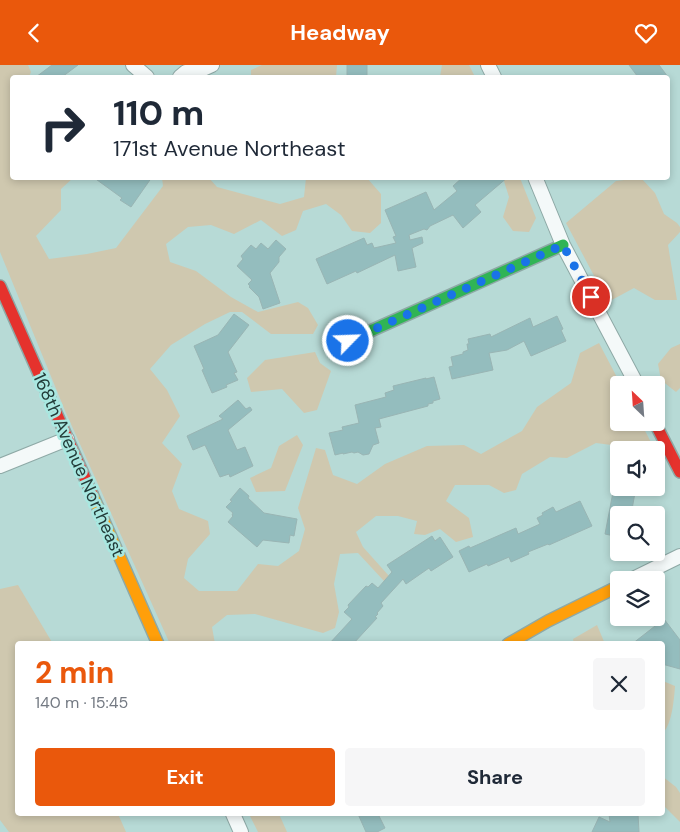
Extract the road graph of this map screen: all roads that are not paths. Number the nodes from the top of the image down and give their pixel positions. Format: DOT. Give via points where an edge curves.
graph roads {
  1 [pos="133,65"];
  2 [pos="212,65"];
  3 [pos="183,72"];
  4 [pos="145,75"];
  5 [pos="536,180"];
  6 [pos="563,245"];
  7 [pos="0,286"];
  8 [pos="348,341"];
  9 [pos="632,376"];
  10 [pos="660,431"];
  11 [pos="67,439"];
  12 [pos="0,466"];
  13 [pos="680,472"];
  14 [pos="680,556"];
  15 [pos="650,571"];
  16 [pos="610,590"];
  17 [pos="157,641"];
  18 [pos="513,641"];
  19 [pos="234,816"];
  20 [pos="241,832"];
  1 -- 4 [label="street"];
  2 -- 3 [label="street"];
  5 -- 6 [label="street"];
  6 -- 8 [label="street"];
  6 -- 9 [label="street"];
  7 -- 11 [label="street, 168th Avenue Northeast"];
  10 -- 13 [label="street"];
  11 -- 12 [label="street"];
  11 -- 17 [label="street, 168th Avenue Northeast"];
  14 -- 15 [label="street"];
  16 -- 18 [label="street"];
  19 -- 20 [label="street"];
}
